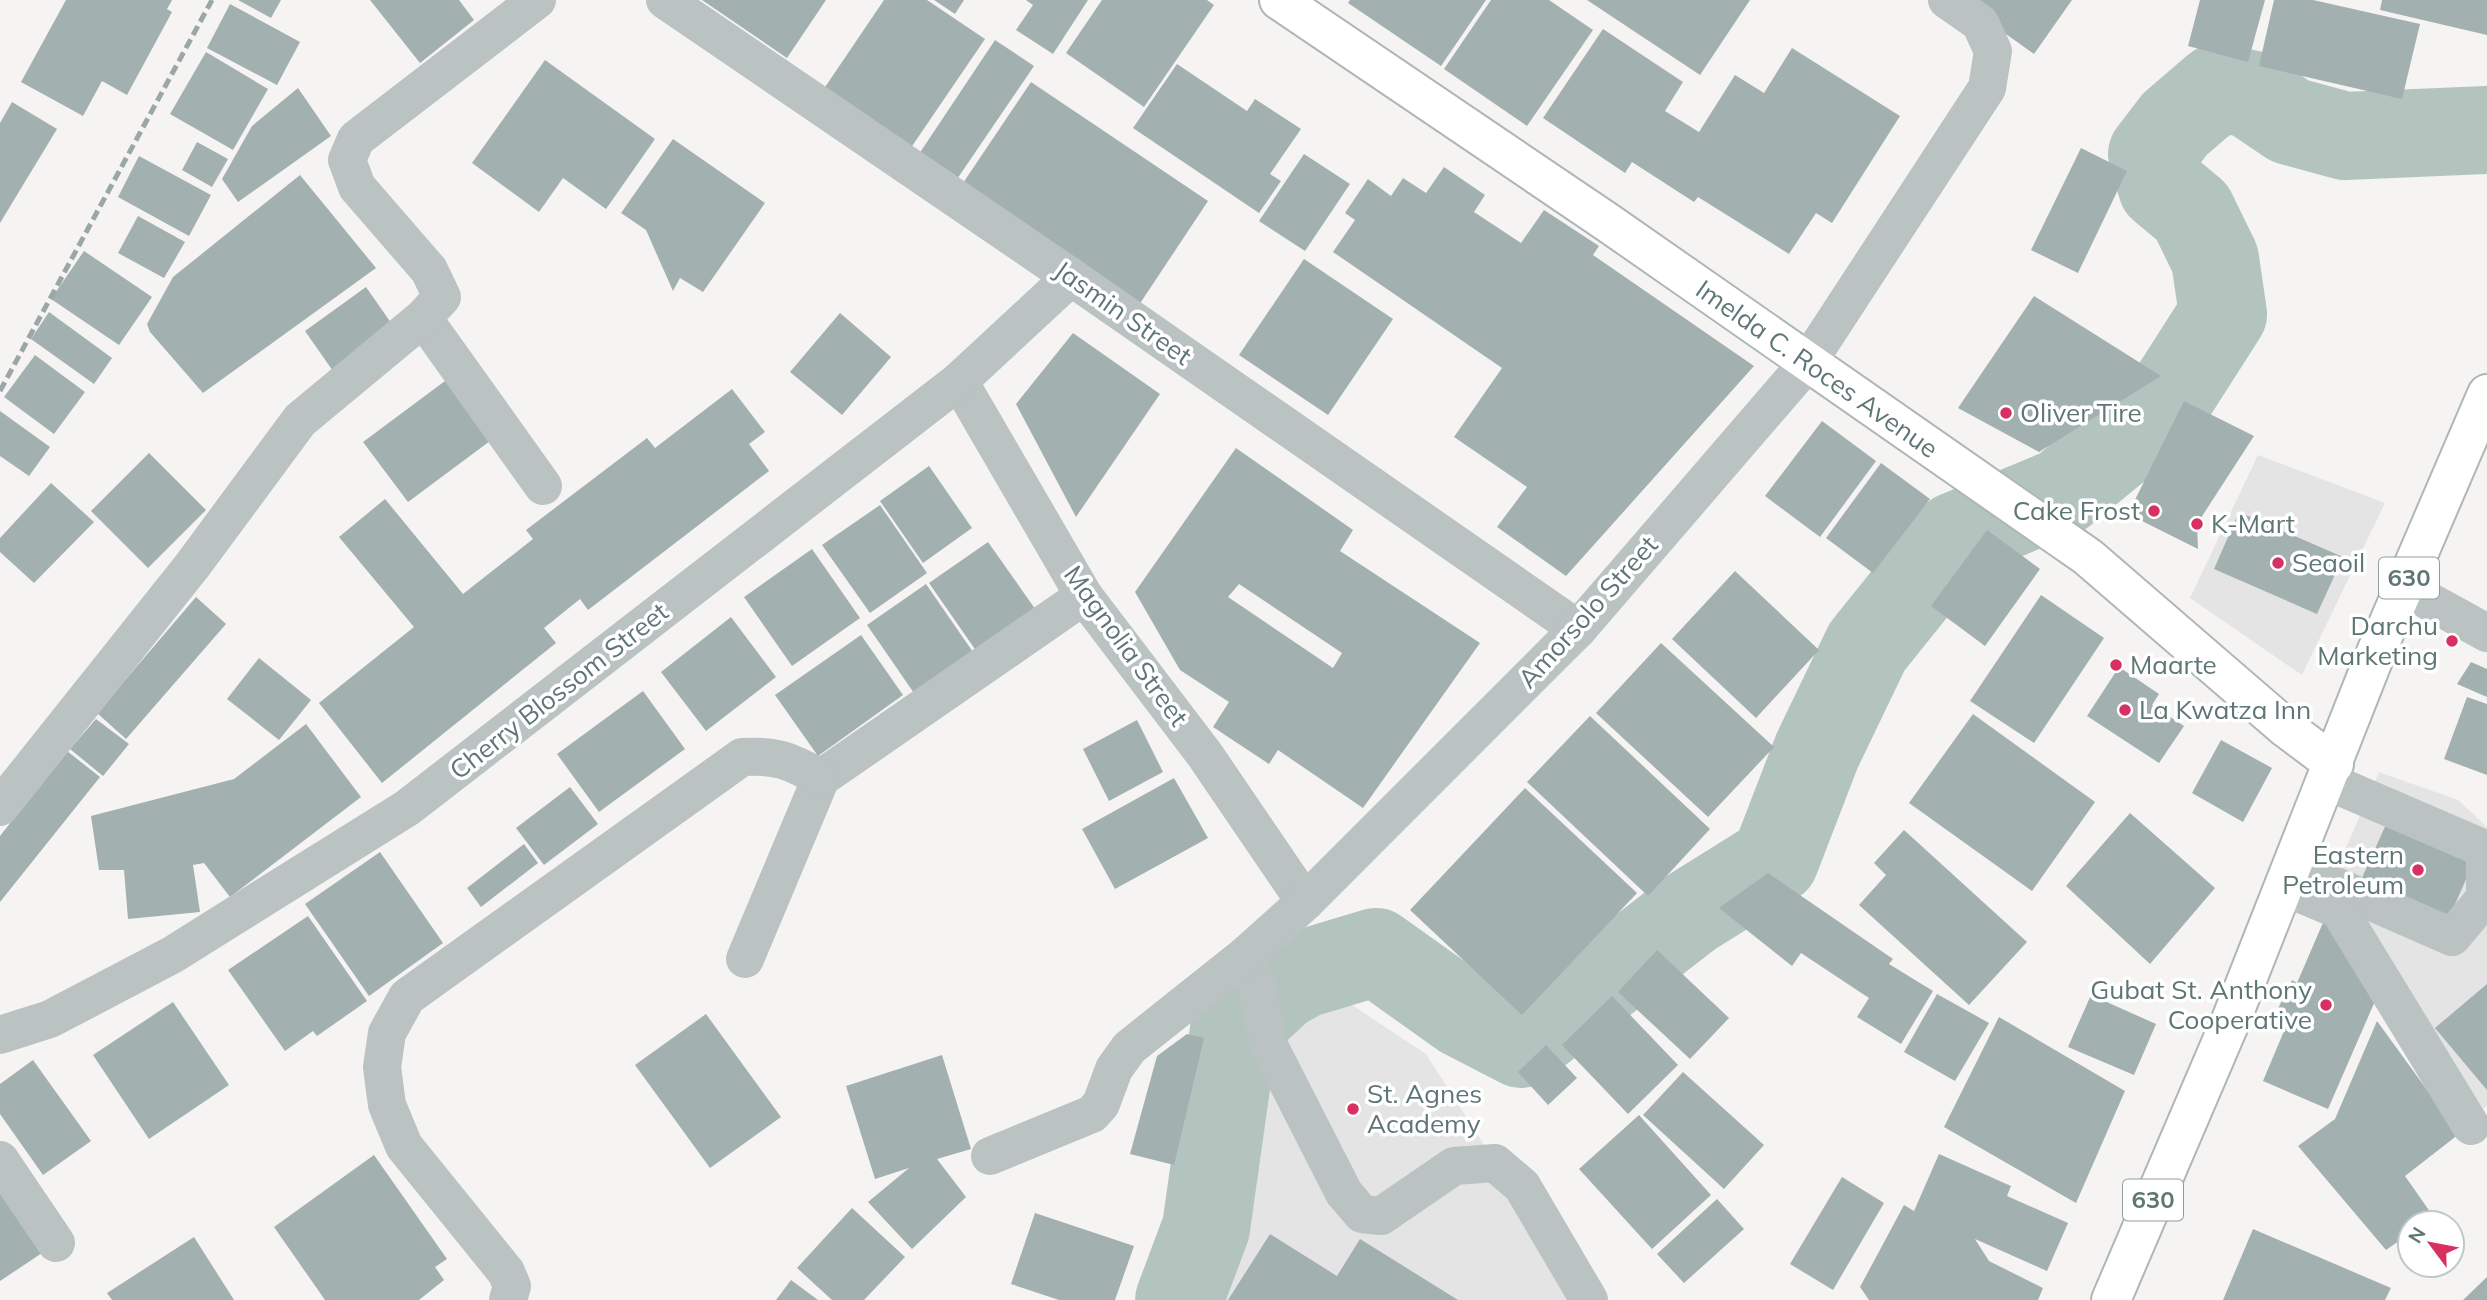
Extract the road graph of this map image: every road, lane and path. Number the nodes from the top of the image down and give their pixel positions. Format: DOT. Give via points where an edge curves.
graph roads {
  1 [pos="537,0"];
  2 [pos="666,0"];
  3 [pos="1279,0"];
  4 [pos="1947,0"];
  5 [pos="1071,277"];
  6 [pos="424,318"];
  7 [pos="1808,362"];
  8 [pos="959,381"];
  9 [pos="2487,394"];
  10 [pos="543,486"];
  11 [pos="2405,588"];
  12 [pos="1084,596"];
  13 [pos="1578,629"];
  14 [pos="2487,634"];
  15 [pos="2330,773"];
  16 [pos="821,778"];
  17 [pos="0,807"];
  18 [pos="2288,877"];
  19 [pos="2486,899"];
  20 [pos="1305,902"];
  21 [pos="745,959"];
  22 [pos="1252,971"];
  23 [pos="0,1035"];
  24 [pos="2471,1126"];
  25 [pos="990,1156"];
  26 [pos="0,1160"];
  27 [pos="56,1243"];
  28 [pos="508,1300"];
  29 [pos="1589,1300"];
  30 [pos="2111,1300"];
  1 -- 6 [label="street" via="356,139 347,160 357,187 429,270 442,297"];
  2 -- 5 [label="street, Jasmin Street"];
  3 -- 7 [label="main road, Imelda C. Roces Avenue"];
  4 -- 7 [label="street, Amorsolo Street" via="1980,23 1993,51 1987,88"];
  5 -- 8 [label="street, Cherry Blossom Street"];
  5 -- 13 [label="street, Jasmin Street"];
  6 -- 10 [label="street"];
  6 -- 17 [label="street" via="300,420 192,566"];
  7 -- 13 [label="street, Amorsolo Street"];
  7 -- 15 [label="main road, Imelda C. Roces Avenue" via="2088,557 2287,728"];
  8 -- 12 [label="street, Magnolia Street"];
  8 -- 23 [label="street, Cherry Blossom Street" via="407,808 172,955 50,1019"];
  9 -- 11 [label="main road, 630"];
  11 -- 14 [label="street"];
  11 -- 15 [label="main road, 630"];
  12 -- 16 [label="street"];
  12 -- 20 [label="street, Magnolia Street" via="1205,755"];
  13 -- 20 [label="street, Amorsolo Street"];
  15 -- 18 [label="main road, 630"];
  15 -- 19 [label="street" via="2485,849"];
  16 -- 21 [label="street"];
  16 -- 28 [label="street" via="787,760 742,757 407,997 387,1033 382,1066 387,1105 404,1146 506,1272 512,1286"];
  18 -- 19 [label="street" via="2452,937"];
  18 -- 24 [label="street" via="2339,910"];
  18 -- 30 [label="main road, 630"];
  20 -- 22 [label="street, Amorsolo Street"];
  22 -- 25 [label="street, Amorsolo Street" via="1129,1048 1092,1114"];
  22 -- 29 [label="street" via="1269,1046 1344,1193 1362,1213 1381,1216 1454,1166 1494,1163 1522,1186"];
  26 -- 27 [label="street"];
}
